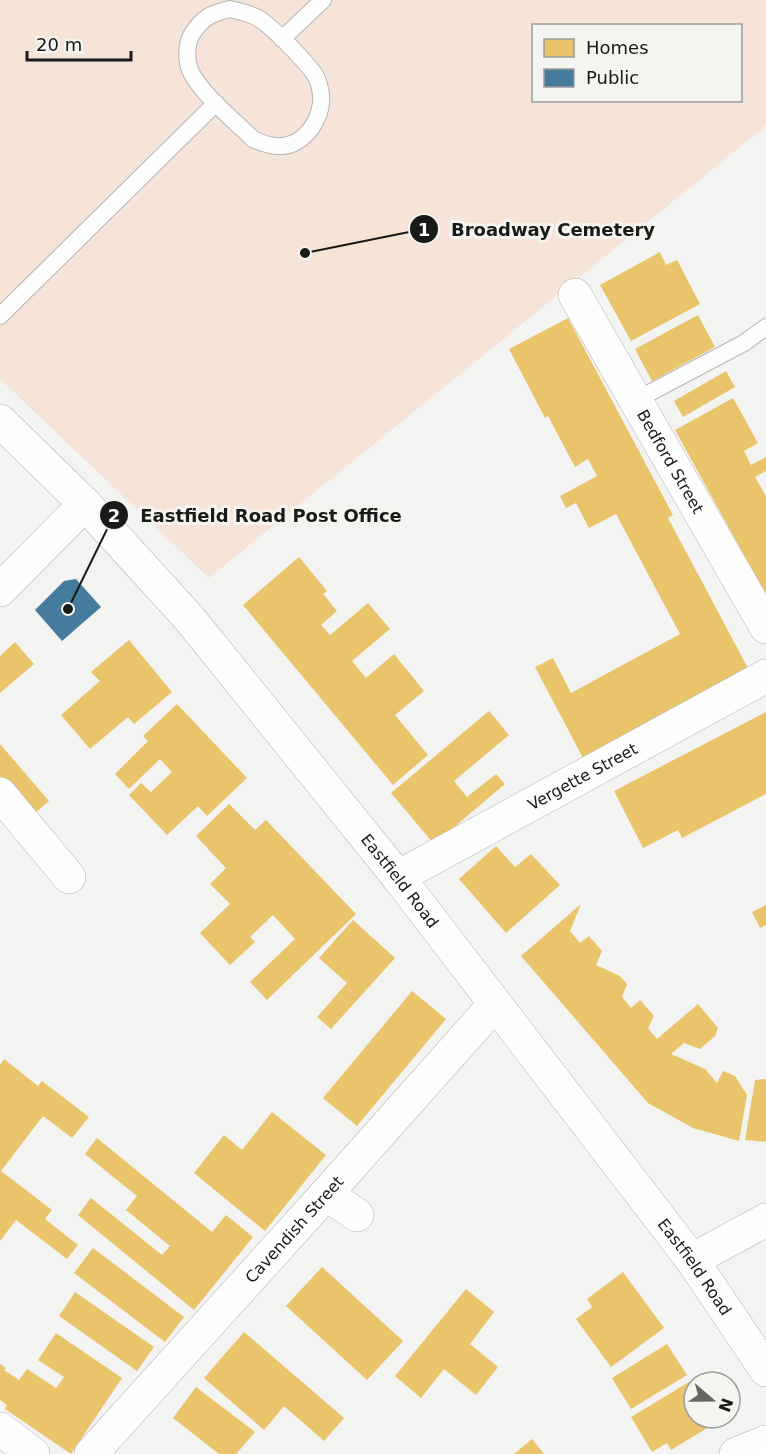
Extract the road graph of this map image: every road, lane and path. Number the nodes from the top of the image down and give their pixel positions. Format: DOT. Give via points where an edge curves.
graph roads {
  1 [pos="323,0"];
  2 [pos="282,39"];
  3 [pos="216,103"];
  4 [pos="575,295"];
  5 [pos="0,315"];
  6 [pos="766,327"];
  7 [pos="636,400"];
  8 [pos="0,421"];
  9 [pos="85,504"];
  10 [pos="0,590"];
  11 [pos="766,627"];
  12 [pos="766,676"];
  13 [pos="0,794"];
  14 [pos="69,877"];
  15 [pos="398,877"];
  16 [pos="495,1004"];
  17 [pos="326,1194"];
  18 [pos="357,1215"];
  19 [pos="766,1220"];
  20 [pos="692,1260"];
  21 [pos="766,1370"];
  22 [pos="0,1429"];
  23 [pos="766,1442"];
  24 [pos="33,1454"];
  25 [pos="91,1454"];
  26 [pos="736,1454"];
  1 -- 2 [label="lane"];
  2 -- 3 [label="lane" via="257,17 230,9 209,15 198,24 189,38 189,69"];
  2 -- 3 [label="lane" via="315,74 321,89 316,121 305,135 280,146 263,144"];
  3 -- 5 [label="lane"];
  4 -- 7 [label="street, Bedford Street"];
  6 -- 7 [label="lane" via="744,343"];
  7 -- 11 [label="street, Bedford Street"];
  8 -- 9 [label="street, Eastfield Road"];
  9 -- 10 [label="street"];
  9 -- 15 [label="street, Eastfield Road" via="189,618"];
  12 -- 15 [label="street, Vergette Street"];
  13 -- 14 [label="street"];
  15 -- 16 [label="street, Eastfield Road"];
  16 -- 17 [label="street, Cavendish Street"];
  16 -- 20 [label="street, Eastfield Road"];
  17 -- 18 [label="street"];
  17 -- 25 [label="street, Cavendish Street"];
  19 -- 20 [label="street"];
  20 -- 21 [label="street, Eastfield Road"];
  22 -- 24 [label="street"];
  23 -- 26 [label="street"];
}
